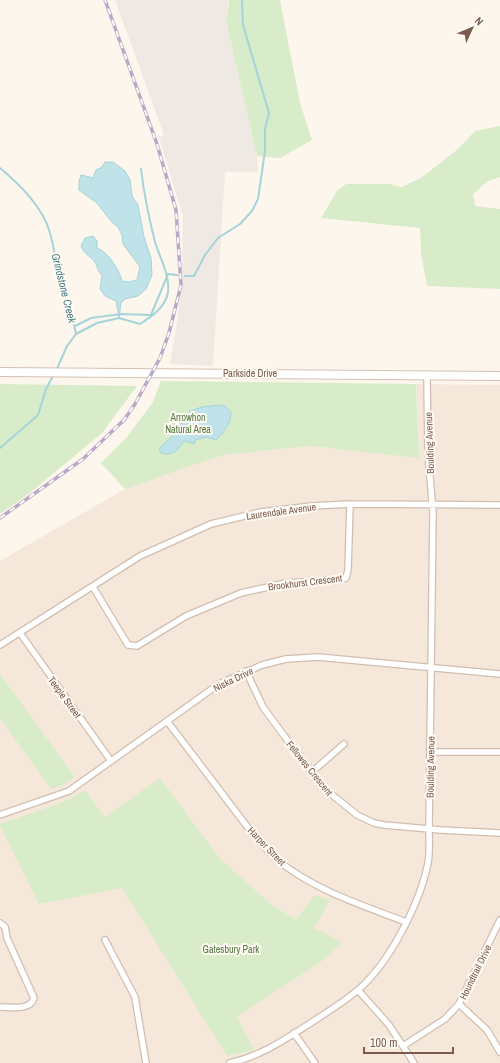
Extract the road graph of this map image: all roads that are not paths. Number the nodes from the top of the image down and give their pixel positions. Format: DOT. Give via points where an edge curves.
graph roads {
  1 [pos="0,372"];
  2 [pos="427,376"];
  3 [pos="500,376"];
  4 [pos="350,504"];
  5 [pos="432,504"];
  6 [pos="500,505"];
  7 [pos="93,587"];
  8 [pos="20,633"];
  9 [pos="0,645"];
  10 [pos="431,668"];
  11 [pos="246,671"];
  12 [pos="500,674"];
  13 [pos="167,721"];
  14 [pos="344,744"];
  15 [pos="430,752"];
  16 [pos="500,752"];
  17 [pos="111,761"];
  18 [pos="312,772"];
  19 [pos="0,815"];
  20 [pos="429,829"];
  21 [pos="500,833"];
  22 [pos="500,920"];
  23 [pos="406,922"];
  24 [pos="0,923"];
  25 [pos="105,940"];
  26 [pos="358,990"];
  27 [pos="459,1004"];
  28 [pos="0,1007"];
  29 [pos="294,1033"];
  30 [pos="403,1046"];
  31 [pos="500,1052"];
  32 [pos="146,1063"];
  33 [pos="230,1063"];
  34 [pos="315,1063"];
  35 [pos="414,1063"];
  1 -- 2 [label="main road, Parkside Drive"];
  2 -- 3 [label="main road, Parkside Drive"];
  2 -- 5 [label="street, Boulding Avenue" via="428,453"];
  4 -- 5 [label="street, Laurendale Avenue"];
  4 -- 7 [label="street, Laurendale Avenue" via="261,512 211,524 140,556"];
  4 -- 7 [label="street, Brookhurst Crescent" via="346,578 286,583 241,593 186,616 137,646 128,645"];
  5 -- 6 [label="street, Laurendale Avenue"];
  5 -- 10 [label="street, Boulding Avenue"];
  7 -- 8 [label="street, Laurendale Avenue"];
  8 -- 9 [label="street, Laurendale Avenue"];
  8 -- 17 [label="street, Teeple Street"];
  10 -- 11 [label="street, Niska Drive" via="318,657 286,659"];
  10 -- 12 [label="street, Niska Drive"];
  10 -- 15 [label="street, Boulding Avenue"];
  11 -- 13 [label="street, Niska Drive" via="219,684"];
  11 -- 18 [label="street, Fellowes Crescent" via="263,707"];
  13 -- 17 [label="street, Niska Drive"];
  13 -- 23 [label="street, Harper Street" via="249,830 289,870 326,890"];
  14 -- 18 [label="street"];
  15 -- 16 [label="street"];
  15 -- 20 [label="street, Boulding Avenue"];
  17 -- 19 [label="street, Niska Drive" via="62,794"];
  18 -- 20 [label="street, Fellowes Crescent" via="332,795 361,817 374,823"];
  20 -- 21 [label="street, Fellowes Crescent"];
  20 -- 23 [label="street, Boulding Avenue" via="427,868"];
  22 -- 27 [label="street, Houndtrail Drive"];
  23 -- 26 [label="street, Boulding Avenue" via="390,954"];
  24 -- 28 [label="street" via="5,927 7,938 34,998 33,1002 26,1006"];
  25 -- 32 [label="street" via="135,997"];
  26 -- 29 [label="street, Boulding Avenue"];
  26 -- 30 [label="street" via="389,1025"];
  27 -- 30 [label="street, Houndtrail Drive" via="445,1019"];
  27 -- 31 [label="street" via="487,1030"];
  29 -- 33 [label="street, Boulding Avenue" via="262,1053"];
  29 -- 34 [label="street"];
  30 -- 35 [label="street"];
}
